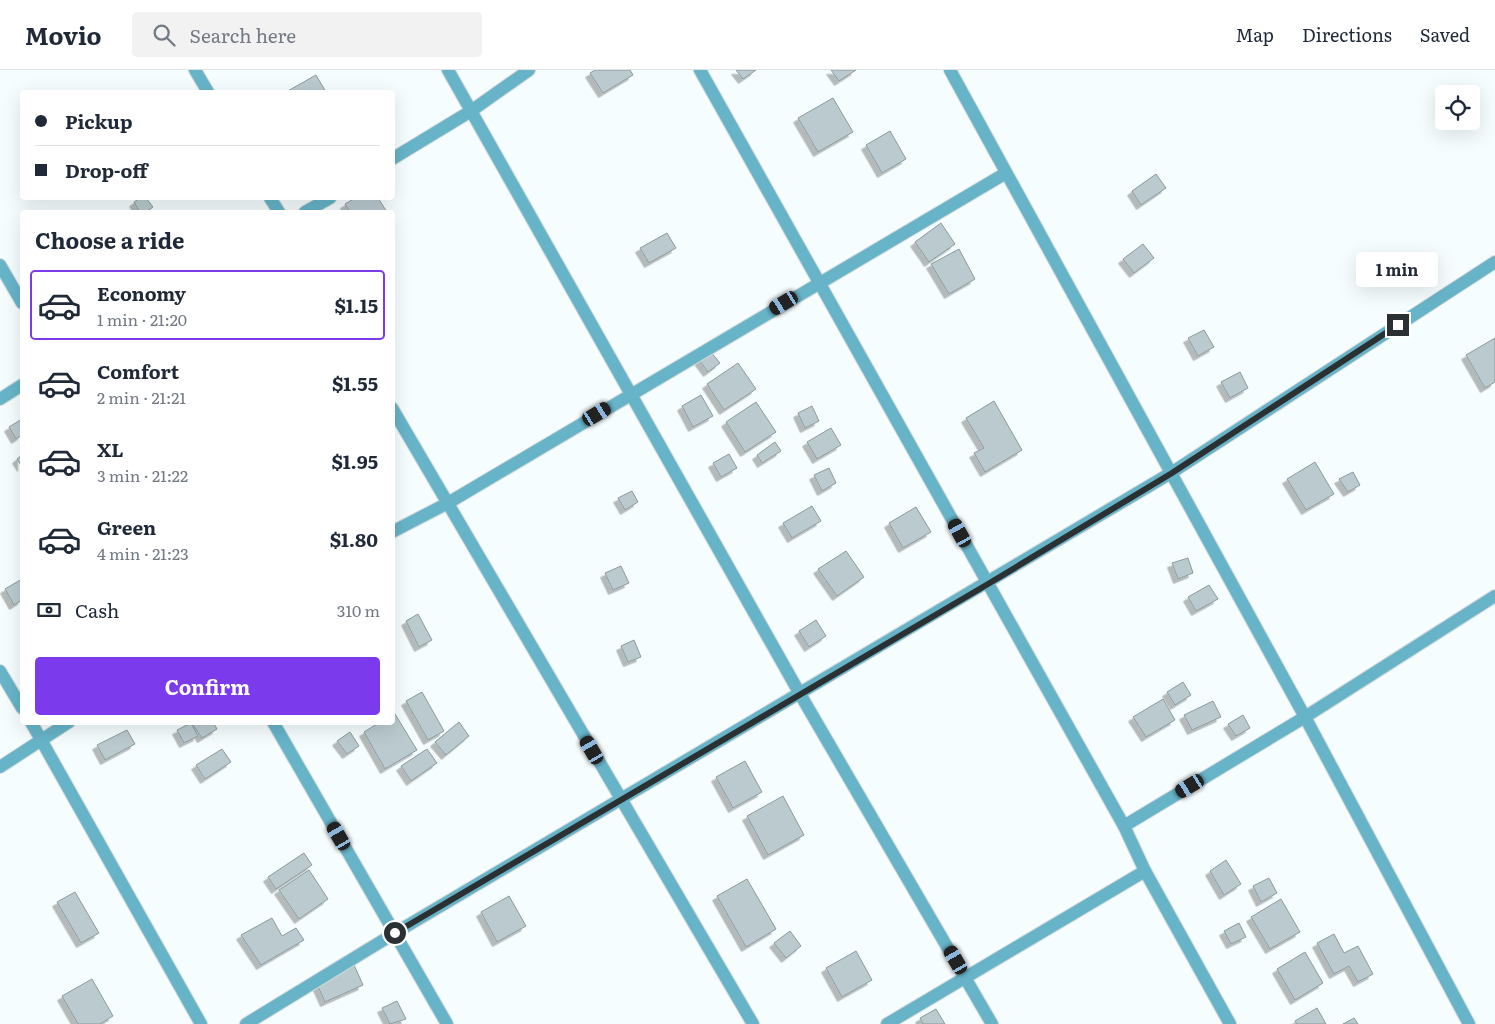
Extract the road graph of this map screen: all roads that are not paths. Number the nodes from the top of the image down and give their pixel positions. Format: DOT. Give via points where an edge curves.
graph roads {
  1 [pos="195,70"];
  2 [pos="448,70"];
  3 [pos="529,70"];
  4 [pos="700,70"];
  5 [pos="950,70"];
  6 [pos="207,90"];
  7 [pos="471,111"];
  8 [pos="395,157"];
  9 [pos="1006,173"];
  10 [pos="326,200"];
  11 [pos="309,210"];
  12 [pos="1495,262"];
  13 [pos="0,265"];
  14 [pos="818,282"];
  15 [pos="20,300"];
  16 [pos="20,386"];
  17 [pos="631,394"];
  18 [pos="0,399"];
  19 [pos="395,413"];
  20 [pos="1172,473"];
  21 [pos="448,503"];
  22 [pos="395,530"];
  23 [pos="988,584"];
  24 [pos="1495,596"];
  25 [pos="0,671"];
  26 [pos="800,694"];
  27 [pos="20,705"];
  28 [pos="1304,717"];
  29 [pos="33,725"];
  30 [pos="65,725"];
  31 [pos="276,725"];
  32 [pos="42,741"];
  33 [pos="0,767"];
  34 [pos="621,799"];
  35 [pos="1124,826"];
  36 [pos="1145,871"];
  37 [pos="395,933"];
  38 [pos="966,976"];
  39 [pos="202,1024"];
  40 [pos="246,1024"];
  41 [pos="447,1024"];
  42 [pos="753,1024"];
  43 [pos="887,1024"];
  44 [pos="992,1024"];
  45 [pos="1230,1024"];
  46 [pos="1469,1024"];
  1 -- 6 [label="street"];
  2 -- 7 [label="street"];
  3 -- 7 [label="street"];
  4 -- 14 [label="street"];
  5 -- 9 [label="street"];
  7 -- 8 [label="street"];
  7 -- 17 [label="street"];
  9 -- 14 [label="street"];
  9 -- 20 [label="street"];
  10 -- 11 [label="street"];
  12 -- 20 [label="street"];
  13 -- 15 [label="street"];
  14 -- 17 [label="street"];
  14 -- 23 [label="street"];
  16 -- 18 [label="street"];
  17 -- 21 [label="street"];
  17 -- 26 [label="street"];
  19 -- 21 [label="street"];
  20 -- 23 [label="street"];
  20 -- 28 [label="street"];
  21 -- 22 [label="street"];
  21 -- 34 [label="street"];
  23 -- 26 [label="street"];
  23 -- 35 [label="street"];
  24 -- 28 [label="street"];
  25 -- 27 [label="street"];
  26 -- 34 [label="street"];
  26 -- 38 [label="street"];
  28 -- 35 [label="street"];
  28 -- 46 [label="street"];
  29 -- 32 [label="street"];
  30 -- 32 [label="street"];
  31 -- 37 [label="street"];
  32 -- 33 [label="street"];
  32 -- 39 [label="street"];
  34 -- 37 [label="street"];
  34 -- 42 [label="street"];
  35 -- 36 [label="street"];
  36 -- 38 [label="street"];
  36 -- 45 [label="street"];
  37 -- 40 [label="street"];
  37 -- 41 [label="street"];
  38 -- 43 [label="street"];
  38 -- 44 [label="street"];
}
